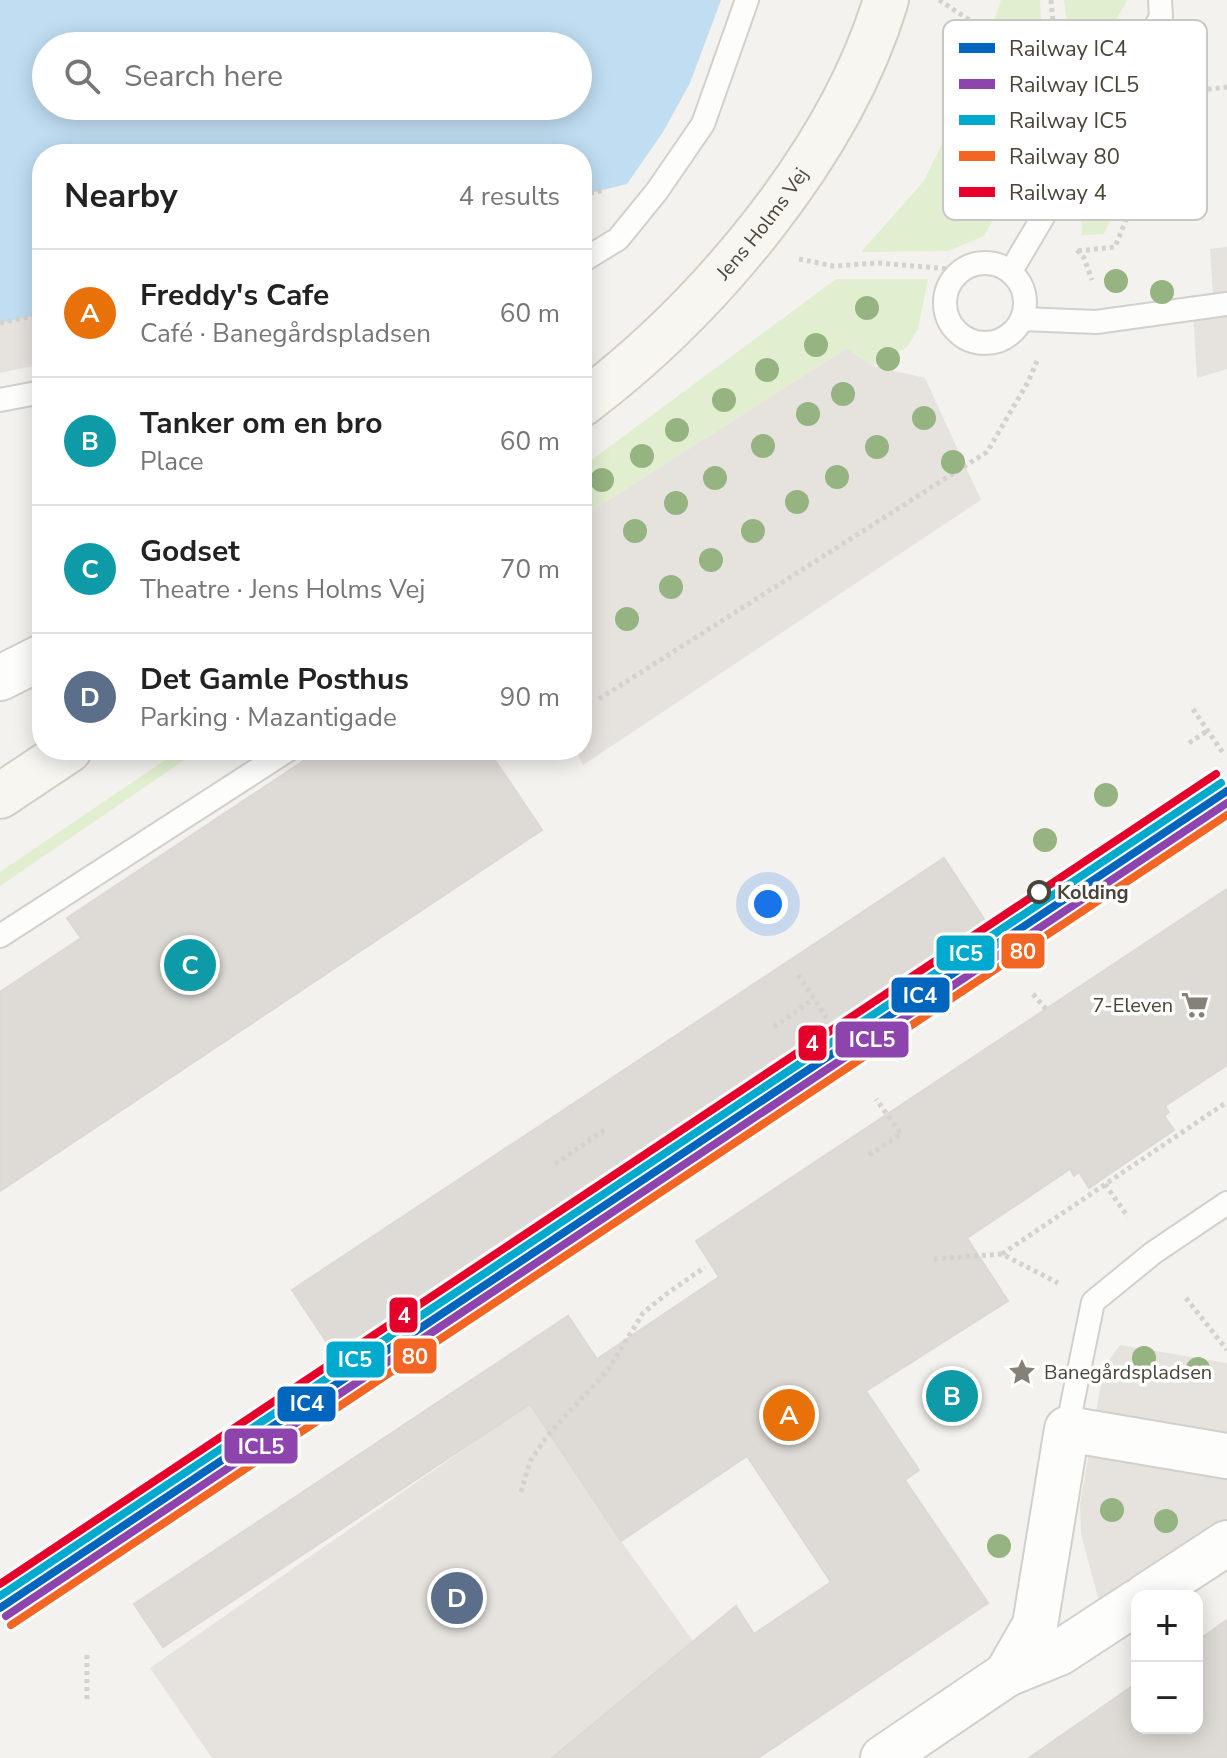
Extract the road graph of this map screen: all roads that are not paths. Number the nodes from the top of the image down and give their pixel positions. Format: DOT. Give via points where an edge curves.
graph roads {
  1 [pos="747,0"];
  2 [pos="886,0"];
  3 [pos="1160,0"];
  4 [pos="1159,20"];
  5 [pos="1041,220"];
  6 [pos="592,255"];
  7 [pos="1011,271"];
  8 [pos="1227,304"];
  9 [pos="1022,319"];
  10 [pos="32,394"];
  11 [pos="592,395"];
  12 [pos="0,400"];
  13 [pos="32,662"];
  14 [pos="0,678"];
  15 [pos="54,760"];
  16 [pos="273,760"];
  17 [pos="0,796"];
  18 [pos="0,936"];
  19 [pos="1227,1203"];
  20 [pos="1067,1429"];
  21 [pos="1227,1456"];
  22 [pos="1227,1543"];
  23 [pos="1155,1590"];
  24 [pos="1131,1606"];
  25 [pos="1007,1674"];
  26 [pos="883,1758"];
  1 -- 6 [label="lane" via="703,124 618,239"];
  2 -- 11 [label="main road, Jens Holms Vej" via="835,121 777,206 698,303"];
  3 -- 4 [label="lane"];
  5 -- 7 [label="lane"];
  7 -- 9 [label="lane" via="1024,293"];
  7 -- 9 [label="lane" via="982,262 961,270 947,287 946,317 966,339 992,343 1015,331"];
  8 -- 9 [label="lane" via="1096,322"];
  10 -- 12 [label="lane"];
  13 -- 14 [label="street"];
  15 -- 17 [label="main road"];
  16 -- 18 [label="lane"];
  19 -- 20 [label="lane" via="1093,1302"];
  20 -- 21 [label="street"];
  20 -- 25 [label="street" via="1035,1625"];
  22 -- 23 [label="street"];
  24 -- 25 [label="street" via="1059,1653"];
  25 -- 26 [label="street"];
}
